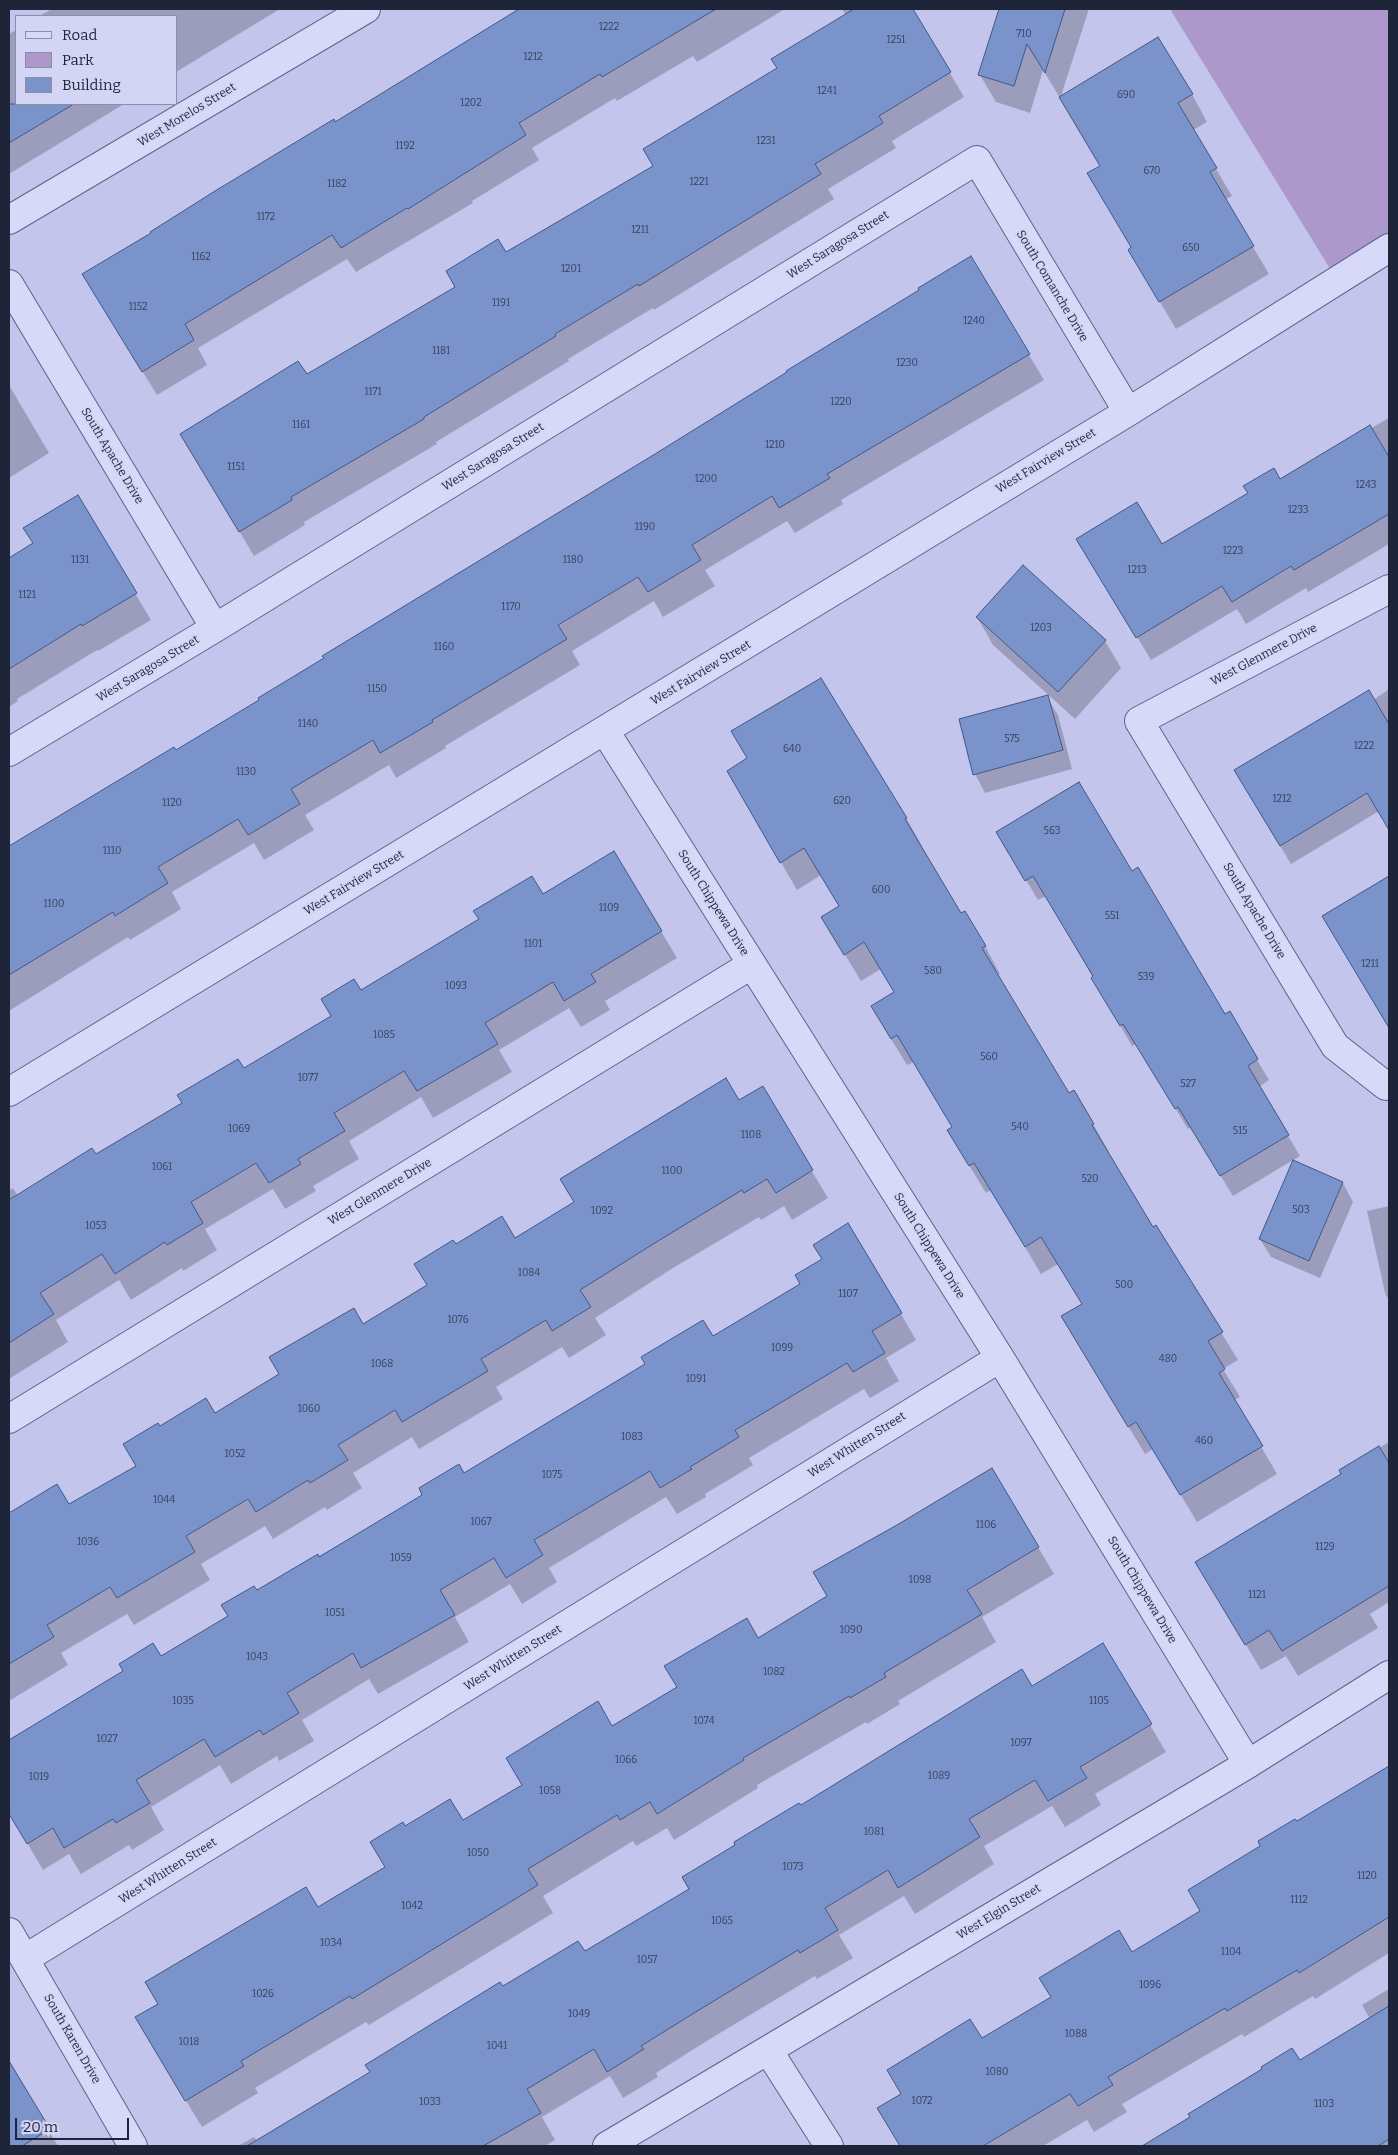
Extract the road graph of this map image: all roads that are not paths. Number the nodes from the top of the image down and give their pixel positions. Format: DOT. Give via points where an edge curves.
graph roads {
  1 [pos="366,9"];
  2 [pos="977,160"];
  3 [pos="9,220"];
  4 [pos="1389,248"];
  5 [pos="9,284"];
  6 [pos="1128,412"];
  7 [pos="1389,589"];
  8 [pos="216,628"];
  9 [pos="1139,721"];
  10 [pos="605,731"];
  11 [pos="9,752"];
  12 [pos="751,965"];
  13 [pos="1388,1085"];
  14 [pos="9,1092"];
  15 [pos="1000,1358"];
  16 [pos="9,1419"];
  17 [pos="1389,1675"];
  18 [pos="1248,1764"];
  19 [pos="9,1932"];
  20 [pos="26,1958"];
  21 [pos="768,2050"];
  22 [pos="133,2146"];
  23 [pos="607,2146"];
  24 [pos="829,2146"];
  1 -- 3 [label="street, West Morelos Street"];
  2 -- 6 [label="street, South Comanche Drive"];
  2 -- 8 [label="street, West Saragosa Street"];
  4 -- 6 [label="street, West Fairview Street"];
  5 -- 8 [label="street, South Apache Drive"];
  6 -- 10 [label="street, West Fairview Street"];
  7 -- 9 [label="street, West Glenmere Drive"];
  8 -- 11 [label="street, West Saragosa Street"];
  9 -- 13 [label="street, South Apache Drive" via="1335,1046"];
  10 -- 12 [label="street, South Chippewa Drive"];
  10 -- 14 [label="street, West Fairview Street"];
  12 -- 15 [label="street, South Chippewa Drive"];
  12 -- 16 [label="street, West Glenmere Drive"];
  15 -- 18 [label="street, South Chippewa Drive"];
  15 -- 20 [label="street, West Whitten Street"];
  17 -- 18 [label="street, West Elgin Street"];
  18 -- 21 [label="street, West Elgin Street"];
  19 -- 20 [label="street, South Karen Drive"];
  20 -- 22 [label="street, South Karen Drive"];
  21 -- 23 [label="street, West Elgin Street"];
  21 -- 24 [label="street"];
}
